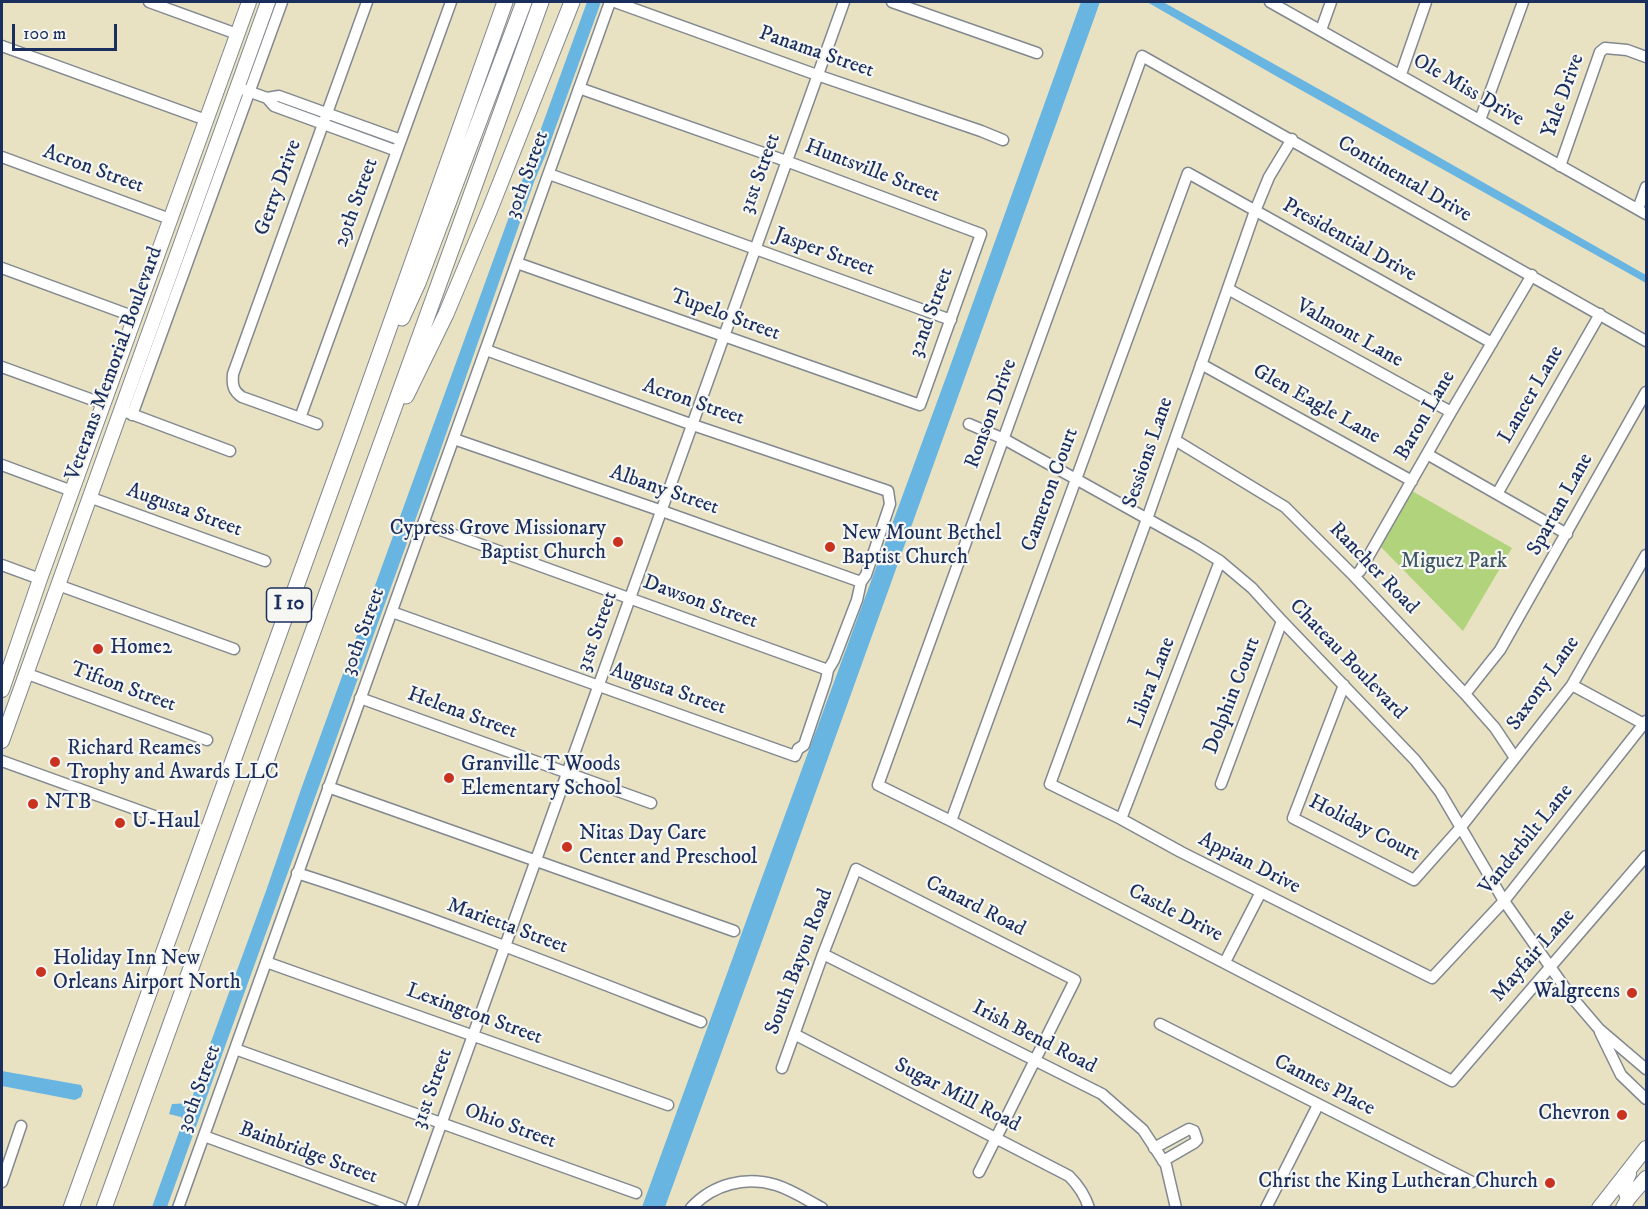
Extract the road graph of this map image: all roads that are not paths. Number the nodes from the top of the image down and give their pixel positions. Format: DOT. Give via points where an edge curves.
graph roads {
  1 [pos="150,2"];
  2 [pos="249,2"];
  3 [pos="266,2"];
  4 [pos="282,2"];
  5 [pos="368,2"];
  6 [pos="451,2"];
  7 [pos="505,2"];
  8 [pos="524,2"];
  9 [pos="541,2"];
  10 [pos="548,2"];
  11 [pos="572,2"];
  12 [pos="610,2"];
  13 [pos="615,2"];
  14 [pos="844,2"];
  15 [pos="892,2"];
  16 [pos="1270,2"];
  17 [pos="1331,2"];
  18 [pos="1426,2"];
  19 [pos="1523,2"];
  20 [pos="1321,30"];
  21 [pos="237,34"];
  22 [pos="527,41"];
  23 [pos="2,46"];
  24 [pos="1037,53"];
  25 [pos="1142,56"];
  26 [pos="1647,57"];
  27 [pos="1401,74"];
  28 [pos="818,75"];
  29 [pos="579,88"];
  30 [pos="243,90"];
  31 [pos="267,98"];
  32 [pos="327,113"];
  33 [pos="1480,120"];
  34 [pos="323,124"];
  35 [pos="204,127"];
  36 [pos="1292,139"];
  37 [pos="401,140"];
  38 [pos="1003,140"];
  39 [pos="397,151"];
  40 [pos="2,157"];
  41 [pos="786,161"];
  42 [pos="1560,166"];
  43 [pos="1188,173"];
  44 [pos="549,174"];
  45 [pos="203,181"];
  46 [pos="1647,187"];
  47 [pos="182,189"];
  48 [pos="1255,211"];
  49 [pos="1642,212"];
  50 [pos="171,219"];
  51 [pos="981,234"];
  52 [pos="178,249"];
  53 [pos="755,249"];
  54 [pos="517,262"];
  55 [pos="2,268"];
  56 [pos="1532,275"];
  57 [pos="1228,289"];
  58 [pos="1600,314"];
  59 [pos="951,320"];
  60 [pos="133,323"];
  61 [pos="724,337"];
  62 [pos="1647,341"];
  63 [pos="1492,343"];
  64 [pos="486,350"];
  65 [pos="1202,364"];
  66 [pos="2,367"];
  67 [pos="1647,392"];
  68 [pos="104,404"];
  69 [pos="920,405"];
  70 [pos="126,408"];
  71 [pos="1451,412"];
  72 [pos="300,418"];
  73 [pos="317,424"];
  74 [pos="969,424"];
  75 [pos="693,425"];
  76 [pos="351,435"];
  77 [pos="454,439"];
  78 [pos="1004,439"];
  79 [pos="1174,440"];
  80 [pos="230,451"];
  81 [pos="1427,454"];
  82 [pos="373,463"];
  83 [pos="2,465"];
  84 [pos="79,472"];
  85 [pos="1076,480"];
  86 [pos="1412,481"];
  87 [pos="72,491"];
  88 [pos="1497,494"];
  89 [pos="89,497"];
  90 [pos="662,511"];
  91 [pos="1147,519"];
  92 [pos="424,524"];
  93 [pos="1567,534"];
  94 [pos="73,544"];
  95 [pos="1647,555"];
  96 [pos="266,561"];
  97 [pos="1220,561"];
  98 [pos="2,565"];
  99 [pos="1354,576"];
  100 [pos="40,579"];
  101 [pos="861,582"];
  102 [pos="58,585"];
  103 [pos="630,598"];
  104 [pos="392,612"];
  105 [pos="27,617"];
  106 [pos="1282,621"];
  107 [pos="40,633"];
  108 [pos="17,645"];
  109 [pos="234,649"];
  110 [pos="5,666"];
  111 [pos="28,667"];
  112 [pos="828,670"];
  113 [pos="1344,685"];
  114 [pos="1572,686"];
  115 [pos="599,687"];
  116 [pos="2,690"];
  117 [pos="1465,694"];
  118 [pos="360,698"];
  119 [pos="1646,724"];
  120 [pos="207,740"];
  121 [pos="2,741"];
  122 [pos="1515,758"];
  123 [pos="2,761"];
  124 [pos="568,774"];
  125 [pos="1221,783"];
  126 [pos="1050,784"];
  127 [pos="878,785"];
  128 [pos="328,787"];
  129 [pos="651,803"];
  130 [pos="1121,819"];
  131 [pos="951,821"];
  132 [pos="171,822"];
  133 [pos="1461,826"];
  134 [pos="1647,856"];
  135 [pos="537,861"];
  136 [pos="856,869"];
  137 [pos="297,873"];
  138 [pos="1261,892"];
  139 [pos="1504,901"];
  140 [pos="734,931"];
  141 [pos="506,947"];
  142 [pos="823,954"];
  143 [pos="266,962"];
  144 [pos="1226,962"];
  145 [pos="1549,967"];
  146 [pos="1432,978"];
  147 [pos="701,1022"];
  148 [pos="1160,1024"];
  149 [pos="1599,1029"];
  150 [pos="794,1034"];
  151 [pos="474,1035"];
  152 [pos="235,1049"];
  153 [pos="1635,1058"];
  154 [pos="1036,1060"];
  155 [pos="782,1068"];
  156 [pos="1647,1069"];
  157 [pos="1621,1075"];
  158 [pos="1452,1081"];
  159 [pos="1647,1099"];
  160 [pos="668,1104"];
  161 [pos="1318,1105"];
  162 [pos="442,1123"];
  163 [pos="21,1126"];
  164 [pos="204,1136"];
  165 [pos="997,1138"];
  166 [pos="1154,1148"];
  167 [pos="1642,1154"];
  168 [pos="1163,1161"];
  169 [pos="979,1172"];
  170 [pos="1647,1178"];
  171 [pos="2,1182"];
  172 [pos="1472,1182"];
  173 [pos="636,1193"];
  174 [pos="1626,1203"];
  175 [pos="1607,1204"];
  176 [pos="71,1208"];
  177 [pos="104,1208"];
  178 [pos="178,1208"];
  179 [pos="399,1208"];
  180 [pos="411,1208"];
  181 [pos="691,1208"];
  182 [pos="822,1208"];
  183 [pos="1089,1208"];
  184 [pos="1176,1208"];
  185 [pos="1266,1208"];
  1 -- 21 [label="street"];
  2 -- 21 [label="main road, Veterans Memorial Boulevard"];
  3 -- 30 [label="main road, Veterans Memorial Boulevard"];
  4 -- 30 [label="street"];
  5 -- 32 [label="street, Gerry Drive"];
  6 -- 37 [label="street, 29th Street"];
  7 -- 76 [label="highway, I 10"];
  8 -- 76 [label="highway" via="418,283"];
  9 -- 22 [label="highway, I 10"];
  10 -- 22 [label="highway"];
  11 -- 82 [label="highway" via="446,314"];
  12 -- 29 [label="street, 30th Street"];
  13 -- 28 [label="street, Panama Street"];
  14 -- 28 [label="street, 31st Street"];
  15 -- 24 [label="street"];
  16 -- 20 [label="street, Ole Miss Drive"];
  17 -- 20 [label="street"];
  18 -- 27 [label="street"];
  19 -- 33 [label="street"];
  20 -- 27 [label="street, Ole Miss Drive"];
  21 -- 35 [label="main road, Veterans Memorial Boulevard"];
  22 -- 82 [label="highway, I 10"];
  23 -- 35 [label="street"];
  25 -- 36 [label="street, Continental Drive"];
  25 -- 78 [label="street, Ronson Drive"];
  26 -- 42 [label="street, Yale Drive" via="1617,48 1600,52"];
  27 -- 33 [label="street, Ole Miss Drive"];
  28 -- 38 [label="street, Panama Street"];
  28 -- 41 [label="street, 31st Street"];
  29 -- 41 [label="street, Huntsville Street"];
  29 -- 44 [label="street, 30th Street"];
  30 -- 31 [label="street"];
  30 -- 45 [label="main road, Veterans Memorial Boulevard"];
  30 -- 70 [label="street"];
  31 -- 32 [label="street" via="279,96"];
  31 -- 34 [label="street" via="274,106"];
  32 -- 34 [label="street, Gerry Drive"];
  32 -- 37 [label="street"];
  33 -- 42 [label="street, Ole Miss Drive"];
  34 -- 39 [label="street"];
  34 -- 72 [label="street, Gerry Drive" via="233,374 234,388 243,397"];
  35 -- 45 [label="main road" via="194,170"];
  35 -- 47 [label="main road, Veterans Memorial Boulevard"];
  36 -- 48 [label="street, Sessions Lane" via="1269,177"];
  36 -- 56 [label="street, Continental Drive"];
  37 -- 39 [label="street, 29th Street"];
  39 -- 72 [label="street, 29th Street"];
  40 -- 50 [label="street, Acron Street"];
  41 -- 51 [label="street, Huntsville Street"];
  41 -- 53 [label="street, 31st Street"];
  42 -- 49 [label="street, Ole Miss Drive"];
  43 -- 48 [label="street, Presidential Drive"];
  43 -- 85 [label="street, Cameron Court"];
  44 -- 53 [label="street, Jasper Street"];
  44 -- 54 [label="street, 30th Street"];
  45 -- 52 [label="main road, Veterans Memorial Boulevard"];
  46 -- 49 [label="street"];
  47 -- 50 [label="main road, Veterans Memorial Boulevard"];
  47 -- 52 [label="main road" via="189,195 190,210"];
  48 -- 57 [label="street, Sessions Lane"];
  48 -- 63 [label="street, Presidential Drive"];
  50 -- 60 [label="main road, Veterans Memorial Boulevard"];
  51 -- 59 [label="street, 32nd Street"];
  52 -- 70 [label="main road, Veterans Memorial Boulevard"];
  53 -- 59 [label="street, Jasper Street"];
  53 -- 61 [label="street, 31st Street"];
  54 -- 61 [label="street, Tupelo Street"];
  54 -- 64 [label="street, 30th Street"];
  55 -- 60 [label="street"];
  56 -- 58 [label="street, Continental Drive"];
  56 -- 63 [label="street, Baron Lane"];
  57 -- 65 [label="street, Sessions Lane"];
  57 -- 71 [label="street, Valmont Lane"];
  58 -- 62 [label="street, Continental Drive"];
  58 -- 88 [label="street, Lancer Lane"];
  59 -- 69 [label="street, 32nd Street"];
  60 -- 68 [label="main road, Veterans Memorial Boulevard"];
  60 -- 70 [label="main road" via="138,346"];
  61 -- 69 [label="street, Tupelo Street"];
  61 -- 75 [label="street, 31st Street"];
  63 -- 71 [label="street, Baron Lane"];
  64 -- 75 [label="street, Acron Street"];
  64 -- 77 [label="street, 30th Street"];
  65 -- 79 [label="street, Sessions Lane"];
  65 -- 86 [label="street, Glen Eagle Lane"];
  66 -- 68 [label="street"];
  67 -- 93 [label="street, Spartan Lane"];
  68 -- 84 [label="main road, Veterans Memorial Boulevard"];
  70 -- 80 [label="street"];
  70 -- 89 [label="main road, Veterans Memorial Boulevard"];
  71 -- 81 [label="street, Baron Lane"];
  72 -- 73 [label="street"];
  74 -- 78 [label="street, Chateau Boulevard"];
  75 -- 90 [label="street, 31st Street"];
  75 -- 101 [label="street, Acron Street" via="888,491 890,504"];
  76 -- 176 [label="highway, I 10"];
  77 -- 90 [label="street, Albany Street"];
  77 -- 92 [label="street, 30th Street"];
  78 -- 85 [label="street, Chateau Boulevard"];
  78 -- 127 [label="street, Ronson Drive"];
  79 -- 91 [label="street, Sessions Lane"];
  79 -- 99 [label="street, Rancher Road" via="1285,507"];
  81 -- 86 [label="street, Baron Lane"];
  81 -- 88 [label="street"];
  82 -- 177 [label="highway, I 10"];
  83 -- 87 [label="street"];
  84 -- 87 [label="main road, Veterans Memorial Boulevard"];
  84 -- 94 [label="main road" via="88,483"];
  85 -- 91 [label="street, Chateau Boulevard"];
  85 -- 131 [label="street, Cameron Court"];
  86 -- 99 [label="street, Baron Lane"];
  87 -- 100 [label="main road, Veterans Memorial Boulevard"];
  88 -- 93 [label="street"];
  89 -- 94 [label="main road, Veterans Memorial Boulevard"];
  89 -- 96 [label="street, Augusta Street"];
  90 -- 101 [label="street, Albany Street"];
  90 -- 103 [label="street, 31st Street"];
  91 -- 97 [label="street, Chateau Boulevard"];
  91 -- 126 [label="street, Sessions Lane"];
  92 -- 103 [label="street, Dawson Street"];
  92 -- 104 [label="street, 30th Street"];
  93 -- 117 [label="street, Spartan Lane" via="1500,650"];
  94 -- 102 [label="main road, Veterans Memorial Boulevard"];
  95 -- 114 [label="street, Saxony Lane"];
  97 -- 106 [label="street, Chateau Boulevard"];
  97 -- 130 [label="street, Libra Lane"];
  98 -- 100 [label="street"];
  99 -- 117 [label="street, Rancher Road"];
  100 -- 105 [label="main road, Veterans Memorial Boulevard"];
  101 -- 112 [label="street"];
  102 -- 107 [label="main road, Veterans Memorial Boulevard"];
  102 -- 109 [label="street"];
  103 -- 112 [label="street, Dawson Street"];
  103 -- 115 [label="street, 31st Street"];
  104 -- 115 [label="street, Augusta Street"];
  104 -- 118 [label="street, 30th Street"];
  105 -- 107 [label="main road"];
  105 -- 108 [label="main road, Veterans Memorial Boulevard"];
  106 -- 113 [label="street, Chateau Boulevard"];
  106 -- 125 [label="street, Dolphin Court"];
  107 -- 111 [label="main road, Veterans Memorial Boulevard"];
  108 -- 110 [label="main road, Veterans Memorial Boulevard"];
  108 -- 111 [label="main road" via="27,648"];
  110 -- 116 [label="main road, Veterans Memorial Boulevard"];
  111 -- 120 [label="street, Tifton Street"];
  111 -- 121 [label="main road, Veterans Memorial Boulevard"];
  112 -- 115 [label="street, Augusta Street" via="804,745 795,756"];
  113 -- 133 [label="street, Chateau Boulevard" via="1415,760"];
  113 -- 133 [label="street, Holiday Court" via="1293,818 1414,880"];
  114 -- 119 [label="street"];
  114 -- 122 [label="street, Saxony Lane"];
  115 -- 124 [label="street, 31st Street"];
  117 -- 122 [label="street, Rancher Road"];
  118 -- 124 [label="street, Helena Street"];
  118 -- 128 [label="street, 30th Street"];
  119 -- 139 [label="street, Vanderbilt Lane"];
  122 -- 133 [label="street, Saxony Lane"];
  123 -- 132 [label="street"];
  124 -- 129 [label="street, Helena Street"];
  124 -- 135 [label="street, 31st Street"];
  126 -- 130 [label="street, Appian Drive"];
  127 -- 131 [label="street, Castle Drive"];
  128 -- 135 [label="street"];
  128 -- 137 [label="street, 30th Street"];
  130 -- 138 [label="street, Appian Drive"];
  131 -- 144 [label="street, Castle Drive"];
  133 -- 139 [label="street, Chateau Boulevard"];
  134 -- 145 [label="street, Mayfair Lane"];
  135 -- 140 [label="street"];
  135 -- 141 [label="street, 31st Street"];
  136 -- 142 [label="street, South Bayou Road"];
  136 -- 154 [label="street, Canard Road" via="1075,980"];
  137 -- 141 [label="street, Marietta Street"];
  137 -- 143 [label="street, 30th Street"];
  138 -- 144 [label="street"];
  138 -- 146 [label="street, Appian Drive"];
  139 -- 145 [label="street, Chateau Boulevard"];
  139 -- 146 [label="street, Vanderbilt Lane"];
  141 -- 147 [label="street, Marietta Street"];
  141 -- 151 [label="street, 31st Street"];
  142 -- 150 [label="street, South Bayou Road"];
  142 -- 154 [label="street, Irish Bend Road"];
  143 -- 151 [label="street, Lexington Street"];
  143 -- 152 [label="street, 30th Street"];
  144 -- 158 [label="street, Castle Drive"];
  145 -- 149 [label="street, Chateau Boulevard"];
  145 -- 158 [label="street, Mayfair Lane"];
  148 -- 161 [label="street, Cannes Place"];
  149 -- 153 [label="street, Chateau Boulevard"];
  149 -- 157 [label="street, Chateau Boulevard"];
  150 -- 155 [label="street, South Bayou Road"];
  150 -- 165 [label="street, Sugar Mill Road"];
  151 -- 160 [label="street, Lexington Street"];
  151 -- 162 [label="street, 31st Street"];
  152 -- 162 [label="street, Ohio Street"];
  152 -- 164 [label="street, 30th Street"];
  153 -- 156 [label="street, Chateau Boulevard"];
  153 -- 157 [label="street"];
  154 -- 165 [label="street"];
  154 -- 166 [label="street, Irish Bend Road" via="1102,1094 1143,1130"];
  157 -- 159 [label="street, Chateau Boulevard"];
  161 -- 172 [label="street, Cannes Place"];
  161 -- 185 [label="street"];
  162 -- 173 [label="street, Ohio Street"];
  162 -- 180 [label="street, 31st Street"];
  163 -- 171 [label="street"];
  164 -- 178 [label="street, 30th Street"];
  164 -- 179 [label="street, Bainbridge Street"];
  165 -- 169 [label="street"];
  165 -- 183 [label="street, Sugar Mill Road" via="1069,1176"];
  166 -- 168 [label="street, Irish Bend Road"];
  166 -- 168 [label="street" via="1189,1129 1194,1131 1194,1143"];
  167 -- 174 [label="main road" via="1626,1178"];
  167 -- 175 [label="main road"];
  168 -- 184 [label="street, Irish Bend Road"];
  170 -- 174 [label="main road"];
  181 -- 182 [label="street" via="712,1190 755,1181 777,1185"];
}
